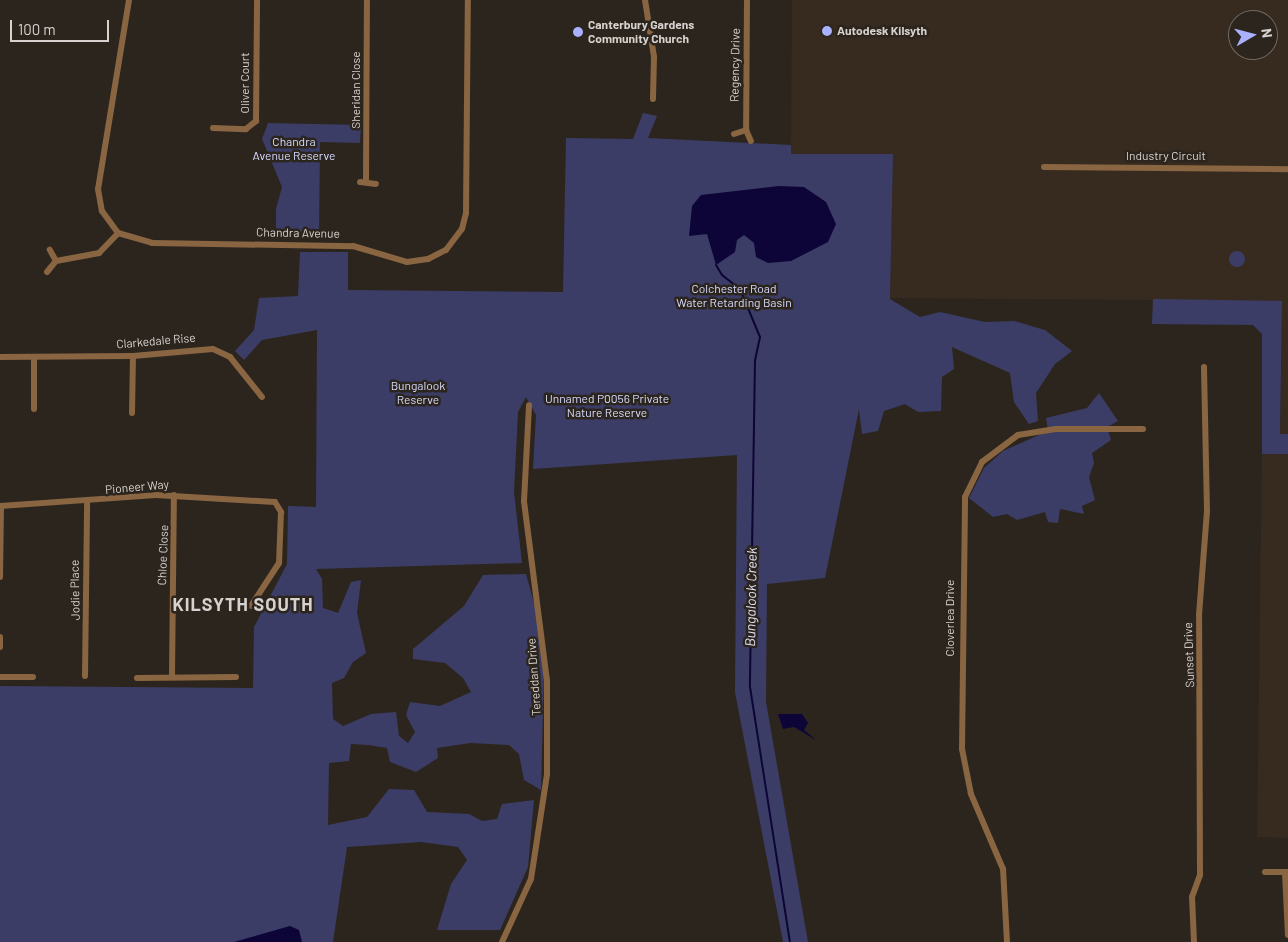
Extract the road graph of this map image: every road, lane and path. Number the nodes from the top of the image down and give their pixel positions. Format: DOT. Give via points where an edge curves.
graph roads {
  1 [pos="125,0"];
  2 [pos="129,0"];
  3 [pos="257,0"];
  4 [pos="367,0"];
  5 [pos="468,0"];
  6 [pos="645,0"];
  7 [pos="747,0"];
  8 [pos="127,12"];
  9 [pos="653,99"];
  10 [pos="213,128"];
  11 [pos="746,130"];
  12 [pos="734,134"];
  13 [pos="750,141"];
  14 [pos="1044,167"];
  15 [pos="1288,169"];
  16 [pos="376,184"];
  17 [pos="118,232"];
  18 [pos="50,250"];
  19 [pos="56,261"];
  20 [pos="47,272"];
  21 [pos="133,356"];
  22 [pos="0,357"];
  23 [pos="34,359"];
  24 [pos="1204,367"];
  25 [pos="262,397"];
  26 [pos="529,405"];
  27 [pos="34,409"];
  28 [pos="132,413"];
  29 [pos="1143,429"];
  30 [pos="174,495"];
  31 [pos="87,502"];
  32 [pos="0,506"];
  33 [pos="0,577"];
  34 [pos="252,606"];
  35 [pos="0,638"];
  36 [pos="0,646"];
  37 [pos="0,676"];
  38 [pos="85,676"];
  39 [pos="33,677"];
  40 [pos="172,677"];
  41 [pos="236,677"];
  42 [pos="137,678"];
  43 [pos="1265,872"];
  44 [pos="1286,872"];
  45 [pos="1286,914"];
  46 [pos="1288,936"];
  47 [pos="502,942"];
  48 [pos="1008,942"];
  49 [pos="1194,942"];
  1 -- 8 [label="street"];
  2 -- 8 [label="street"];
  3 -- 10 [label="street, Oliver Court" via="256,120 246,128"];
  4 -- 16 [label="street, Sheridan Close" via="363,181"];
  5 -- 17 [label="street, Chandra Avenue" via="466,213 454,242 438,256 402,261 353,246 329,244 143,242"];
  6 -- 9 [label="street" via="654,57"];
  7 -- 11 [label="street, Regency Drive"];
  8 -- 17 [label="street" via="98,190 102,211"];
  11 -- 12 [label="street"];
  11 -- 13 [label="street, Regency Drive"];
  14 -- 15 [label="street, Industry Circuit"];
  17 -- 19 [label="street" via="98,253"];
  18 -- 19 [label="street"];
  19 -- 20 [label="street"];
  21 -- 23 [label="street, Clarkedale Rise"];
  21 -- 25 [label="street, Clarkedale Rise" via="213,349 230,357"];
  21 -- 28 [label="street"];
  22 -- 23 [label="street, Clarkedale Rise"];
  23 -- 27 [label="street"];
  24 -- 49 [label="street, Sunset Drive" via="1207,501 1199,615 1200,875 1192,897"];
  26 -- 47 [label="street, Tereddan Drive" via="524,502 547,681 547,774 531,879"];
  29 -- 48 [label="street, Cloverlea Drive" via="1056,428 1018,435 982,462 965,497 962,749 971,794 1003,869"];
  30 -- 31 [label="street, Pioneer Way"];
  30 -- 34 [label="street, Pioneer Way" via="276,502 280,512 279,564"];
  30 -- 40 [label="street, Chloe Close"];
  31 -- 32 [label="street, Pioneer Way"];
  31 -- 38 [label="street, Jodie Place"];
  32 -- 33 [label="street"];
  35 -- 36 [label="street"];
  37 -- 39 [label="street"];
  40 -- 41 [label="street"];
  40 -- 42 [label="street"];
  43 -- 44 [label="street"];
  44 -- 45 [label="street"];
  45 -- 46 [label="street"];
}
